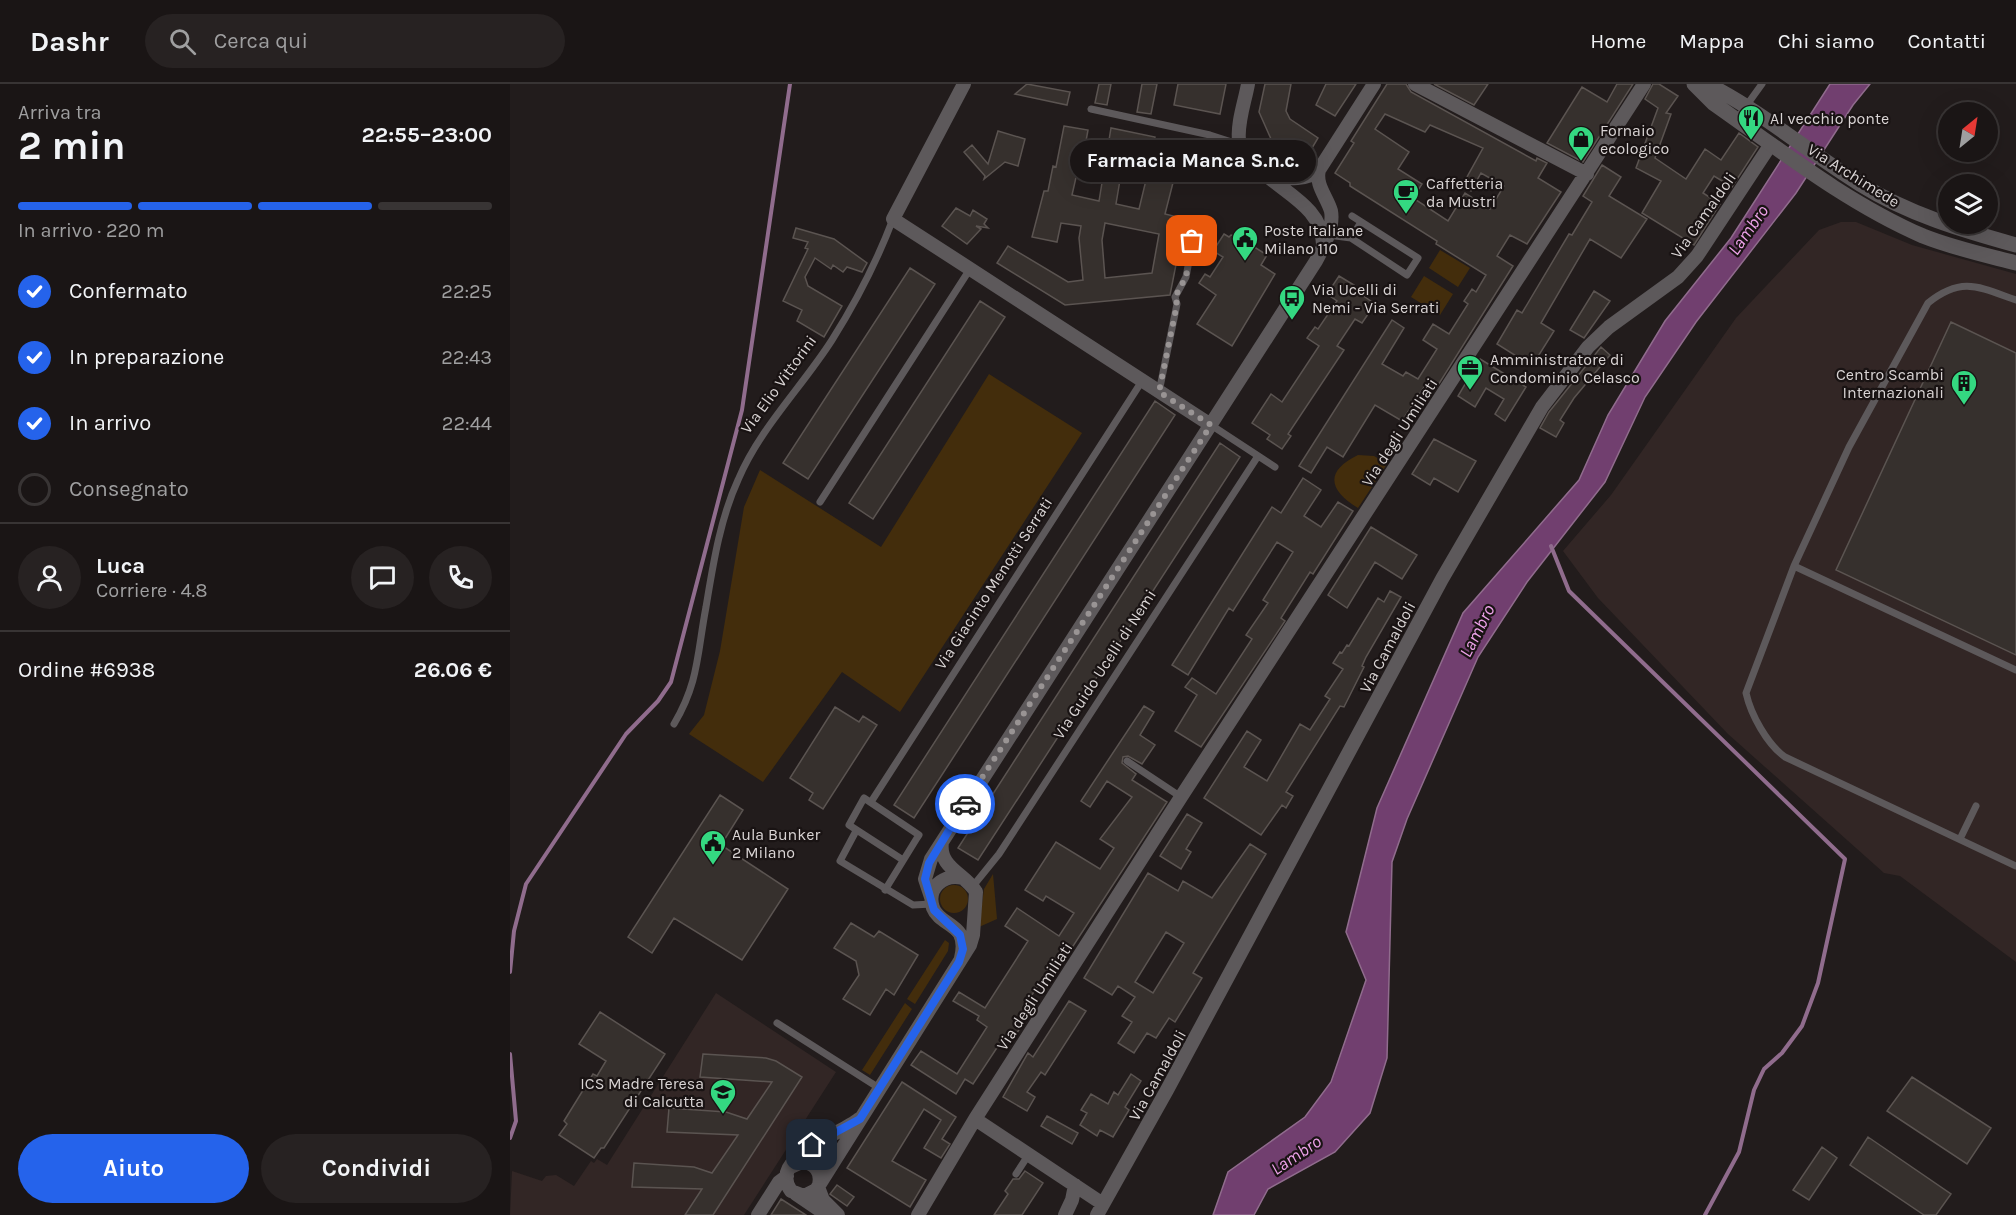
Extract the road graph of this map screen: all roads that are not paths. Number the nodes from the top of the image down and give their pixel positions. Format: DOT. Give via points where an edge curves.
graph roads {
  1 [pos="964,84"];
  2 [pos="1248,84"];
  3 [pos="1374,84"];
  4 [pos="1414,84"];
  5 [pos="1644,84"];
  6 [pos="1694,84"];
  7 [pos="1707,84"];
  8 [pos="1762,84"];
  9 [pos="1090,109"];
  10 [pos="1741,114"];
  11 [pos="1241,145"];
  12 [pos="1774,146"];
  13 [pos="1254,163"];
  14 [pos="1319,170"];
  15 [pos="1587,174"];
  16 [pos="1352,216"];
  17 [pos="893,219"];
  18 [pos="1361,222"];
  19 [pos="1196,223"];
  20 [pos="1351,238"];
  21 [pos="1324,239"];
  22 [pos="2016,245"];
  23 [pos="2016,263"];
  24 [pos="970,268"];
  25 [pos="2016,300"];
  26 [pos="1142,381"];
  27 [pos="1159,392"];
  28 [pos="1211,425"];
  29 [pos="1258,456"];
  30 [pos="1275,467"];
  31 [pos="820,502"];
  32 [pos="1794,566"];
  33 [pos="2016,670"];
  34 [pos="674,724"];
  35 [pos="1126,761"];
  36 [pos="1181,797"];
  37 [pos="871,802"];
  38 [pos="1976,806"];
  39 [pos="856,831"];
  40 [pos="1960,839"];
  41 [pos="942,842"];
  42 [pos="903,861"];
  43 [pos="2016,866"];
  44 [pos="970,883"];
  45 [pos="885,890"];
  46 [pos="932,901"];
  47 [pos="976,909"];
  48 [pos="943,920"];
  49 [pos="959,962"];
  50 [pos="777,1023"];
  51 [pos="879,1088"];
  52 [pos="860,1119"];
  53 [pos="975,1119"];
  54 [pos="1029,1154"];
  55 [pos="788,1172"];
  56 [pos="1016,1174"];
  57 [pos="1075,1185"];
  58 [pos="818,1186"];
  59 [pos="794,1193"];
  60 [pos="1100,1210"];
  61 [pos="758,1215"];
  62 [pos="827,1215"];
  63 [pos="838,1215"];
  64 [pos="918,1215"];
  65 [pos="1065,1215"];
  1 -- 17 [label="street, Via Elio Vittorini"];
  2 -- 11 [label="street" via="1239,131"];
  3 -- 14 [label="street"];
  4 -- 15 [label="street"];
  5 -- 15 [label="street, Via degli Umiliati"];
  6 -- 10 [label="street" via="1713,103"];
  7 -- 10 [label="street"];
  8 -- 10 [label="lane"];
  9 -- 11 [label="lane"];
  10 -- 12 [label="street"];
  10 -- 22 [label="street, Via Archimede" via="1785,134 1898,205 1959,229"];
  11 -- 13 [label="street"];
  12 -- 23 [label="street, Via Archimede" via="1852,199 1924,236"];
  12 -- 60 [label="street, Via Camaldoli" via="1697,256 1678,277 1588,347 1542,407 1442,579"];
  13 -- 14 [label="street" via="1298,180"];
  13 -- 21 [label="street" via="1306,206"];
  14 -- 21 [label="street" via="1318,180 1331,214"];
  15 -- 36 [label="street, Via degli Umiliati"];
  16 -- 18 [label="lane"];
  17 -- 24 [label="street"];
  17 -- 34 [label="lane, Via Elio Vittorini" via="872,270 832,341 758,443 737,481 705,609 699,663 691,692"];
  18 -- 20 [label="lane"];
  18 -- 20 [label="lane" via="1418,258 1407,275"];
  19 -- 27 [label="lane" via="1186,277 1175,297 1177,304"];
  20 -- 21 [label="lane"];
  21 -- 28 [label="street"];
  24 -- 26 [label="street"];
  24 -- 31 [label="lane"];
  25 -- 32 [label="lane" via="1966,285 1944,290 1928,303 1849,447"];
  26 -- 27 [label="street"];
  26 -- 37 [label="lane, Via Giacinto Menotti Serrati"];
  27 -- 28 [label="street"];
  28 -- 29 [label="lane"];
  28 -- 41 [label="street"];
  29 -- 30 [label="lane"];
  29 -- 44 [label="lane, Via Guido Ucelli di Nemi" via="999,854"];
  32 -- 33 [label="lane"];
  32 -- 40 [label="lane" via="1746,693 1775,750"];
  35 -- 36 [label="lane"];
  36 -- 53 [label="street, Via degli Umiliati"];
  37 -- 39 [label="lane" via="864,798 850,820 849,825"];
  37 -- 42 [label="lane" via="919,835"];
  38 -- 40 [label="lane"];
  39 -- 42 [label="lane"];
  39 -- 45 [label="lane" via="840,861"];
  40 -- 43 [label="lane"];
  41 -- 44 [label="street" via="949,866"];
  41 -- 46 [label="street" via="926,869"];
  42 -- 45 [label="lane"];
  44 -- 46 [label="street" via="955,876 944,879 936,886"];
  44 -- 47 [label="street" via="978,900"];
  45 -- 46 [label="lane" via="913,905"];
  46 -- 48 [label="street"];
  47 -- 48 [label="street" via="963,921"];
  47 -- 49 [label="street" via="973,938"];
  48 -- 49 [label="street" via="960,935 963,949"];
  49 -- 51 [label="street"];
  50 -- 51 [label="lane"];
  51 -- 52 [label="street"];
  52 -- 55 [label="street" via="812,1145"];
  52 -- 58 [label="street"];
  53 -- 54 [label="street"];
  53 -- 64 [label="street, Via degli Umiliati"];
  54 -- 56 [label="lane"];
  54 -- 57 [label="street"];
  55 -- 58 [label="street" via="800,1162 813,1165 819,1175"];
  55 -- 59 [label="street" via="787,1184"];
  55 -- 61 [label="street"];
  57 -- 60 [label="street"];
  57 -- 65 [label="street"];
  58 -- 59 [label="street" via="808,1195"];
  58 -- 63 [label="street" via="823,1200"];
  59 -- 62 [label="street"];
}
